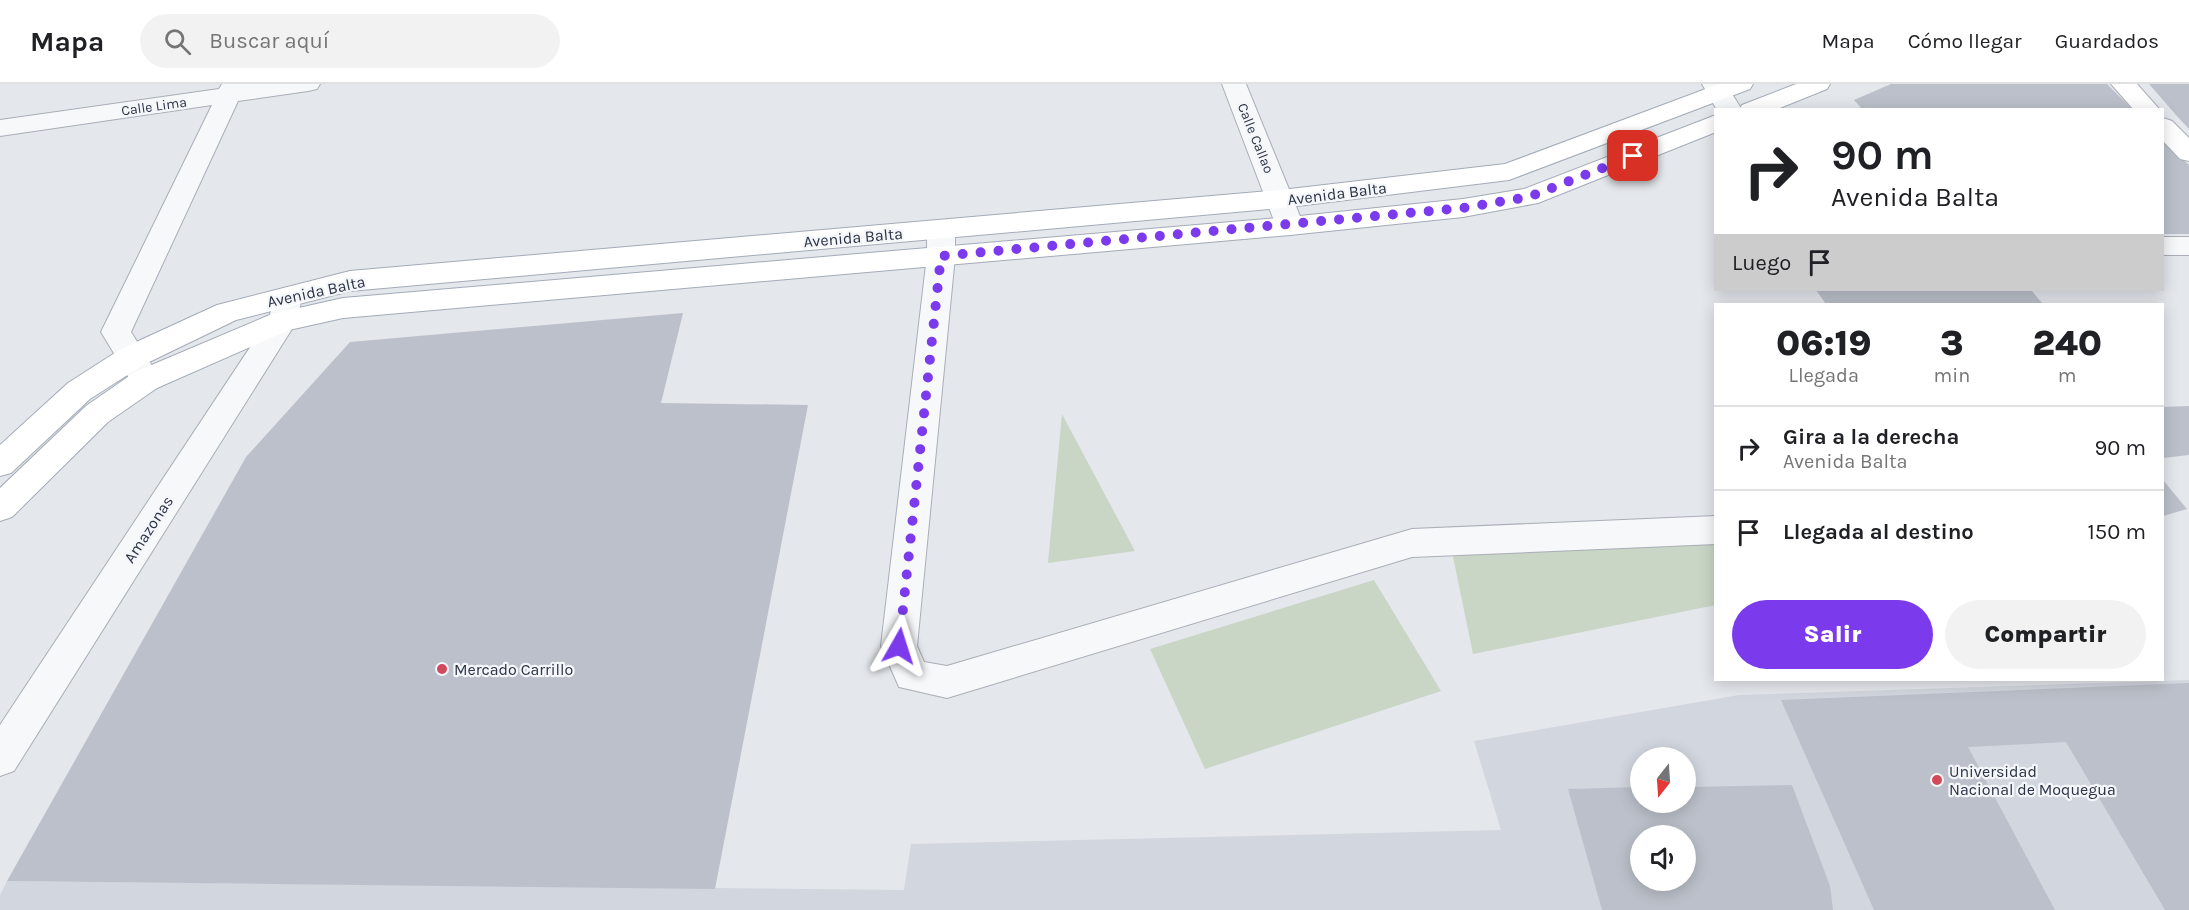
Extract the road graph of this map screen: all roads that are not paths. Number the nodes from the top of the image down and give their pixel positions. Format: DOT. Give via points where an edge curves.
graph roads {
  1 [pos="308,84"];
  2 [pos="1234,84"];
  3 [pos="1818,84"];
  4 [pos="2123,84"];
  5 [pos="231,90"];
  6 [pos="1726,93"];
  7 [pos="1757,108"];
  8 [pos="2146,108"];
  9 [pos="1714,124"];
  10 [pos="2164,127"];
  11 [pos="0,128"];
  12 [pos="2189,153"];
  13 [pos="1281,199"];
  14 [pos="1290,226"];
  15 [pos="941,242"];
  16 [pos="2164,246"];
  17 [pos="2189,246"];
  18 [pos="285,309"];
  19 [pos="139,368"];
  20 [pos="0,464"];
  21 [pos="0,508"];
  22 [pos="1714,530"];
  23 [pos="0,758"];
  1 -- 5 [label="street, Calle Lima"];
  2 -- 13 [label="street, Calle Callao"];
  3 -- 7 [label="main road"];
  4 -- 8 [label="main road"];
  5 -- 11 [label="street, Calle Lima"];
  5 -- 19 [label="street" via="116,332"];
  6 -- 13 [label="main road, Avenida Balta" via="1509,172"];
  9 -- 14 [label="main road, Avenida Balta" via="1529,197"];
  10 -- 12 [label="main road"];
  13 -- 14 [label="street, Calle Callao"];
  13 -- 15 [label="main road, Avenida Balta"];
  14 -- 15 [label="main road, Avenida Balta"];
  15 -- 18 [label="main road, Avenida Balta" via="343,308"];
  15 -- 22 [label="street" via="899,646 912,676 947,682 1412,543"];
  16 -- 17 [label="street"];
  18 -- 19 [label="main road, Avenida Balta"];
  18 -- 23 [label="street, Amazonas"];
  19 -- 20 [label="main road, Avenida Balta" via="79,391"];
  19 -- 21 [label="main road, Avenida Balta"];
}
